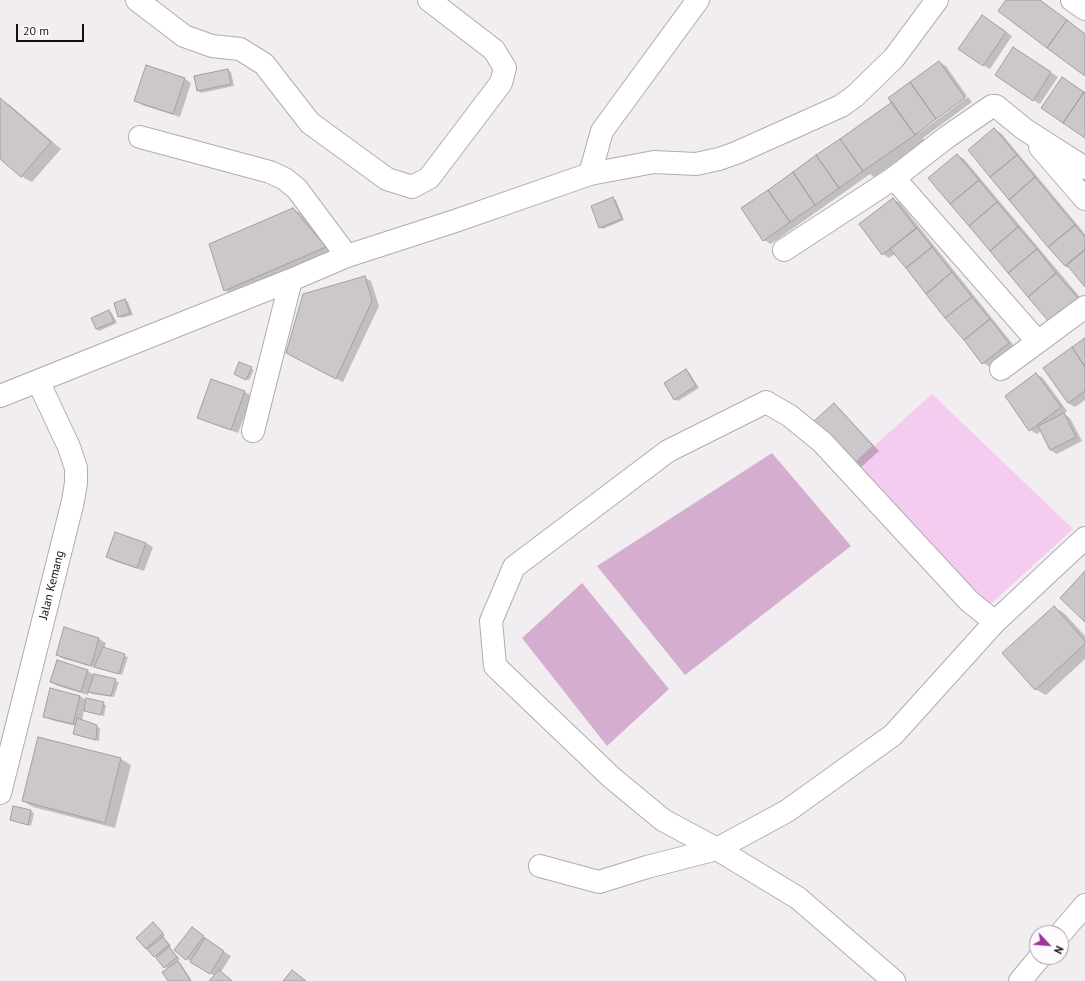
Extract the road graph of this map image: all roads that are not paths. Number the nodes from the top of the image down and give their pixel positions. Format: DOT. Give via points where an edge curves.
graph roads {
  1 [pos="137,0"];
  2 [pos="428,0"];
  3 [pos="698,0"];
  4 [pos="937,0"];
  5 [pos="1072,0"];
  6 [pos="1085,9"];
  7 [pos="1024,129"];
  8 [pos="140,138"];
  9 [pos="1085,168"];
  10 [pos="590,174"];
  11 [pos="894,178"];
  12 [pos="1085,199"];
  13 [pos="784,250"];
  14 [pos="347,256"];
  15 [pos="291,280"];
  16 [pos="1085,307"];
  17 [pos="1038,342"];
  18 [pos="1001,369"];
  19 [pos="38,381"];
  20 [pos="0,396"];
  21 [pos="253,431"];
  22 [pos="1085,538"];
  23 [pos="995,622"];
  24 [pos="0,793"];
  25 [pos="717,849"];
  26 [pos="540,866"];
  27 [pos="1085,905"];
  28 [pos="1068,925"];
  29 [pos="1033,965"];
  30 [pos="894,981"];
  31 [pos="1020,981"];
  1 -- 2 [label="street" via="184,36 212,46 240,49 264,64 310,123 387,179 412,187 429,178 501,83 505,68 494,50"];
  3 -- 10 [label="street" via="602,131"];
  4 -- 10 [label="street" via="894,58 841,106 719,159 696,164 654,162"];
  5 -- 6 [label="street"];
  7 -- 9 [label="street"];
  7 -- 11 [label="street" via="996,106 988,107"];
  7 -- 12 [label="street"];
  8 -- 14 [label="street" via="270,172 285,179 297,189"];
  10 -- 14 [label="street"];
  11 -- 13 [label="street"];
  11 -- 17 [label="street"];
  14 -- 15 [label="street"];
  15 -- 19 [label="street"];
  15 -- 21 [label="street"];
  16 -- 17 [label="street"];
  17 -- 18 [label="street"];
  19 -- 20 [label="street"];
  19 -- 24 [label="street, Jalan Kemang" via="69,447 76,468 76,483"];
  22 -- 23 [label="street"];
  23 -- 25 [label="street" via="893,734 787,810"];
  23 -- 25 [label="street" via="969,601 822,442 790,416 766,402 668,451 514,568 491,621 495,666 611,777 663,820"];
  25 -- 26 [label="street" via="599,882"];
  25 -- 30 [label="street" via="798,898"];
  27 -- 28 [label="street"];
  29 -- 31 [label="street"];
}
